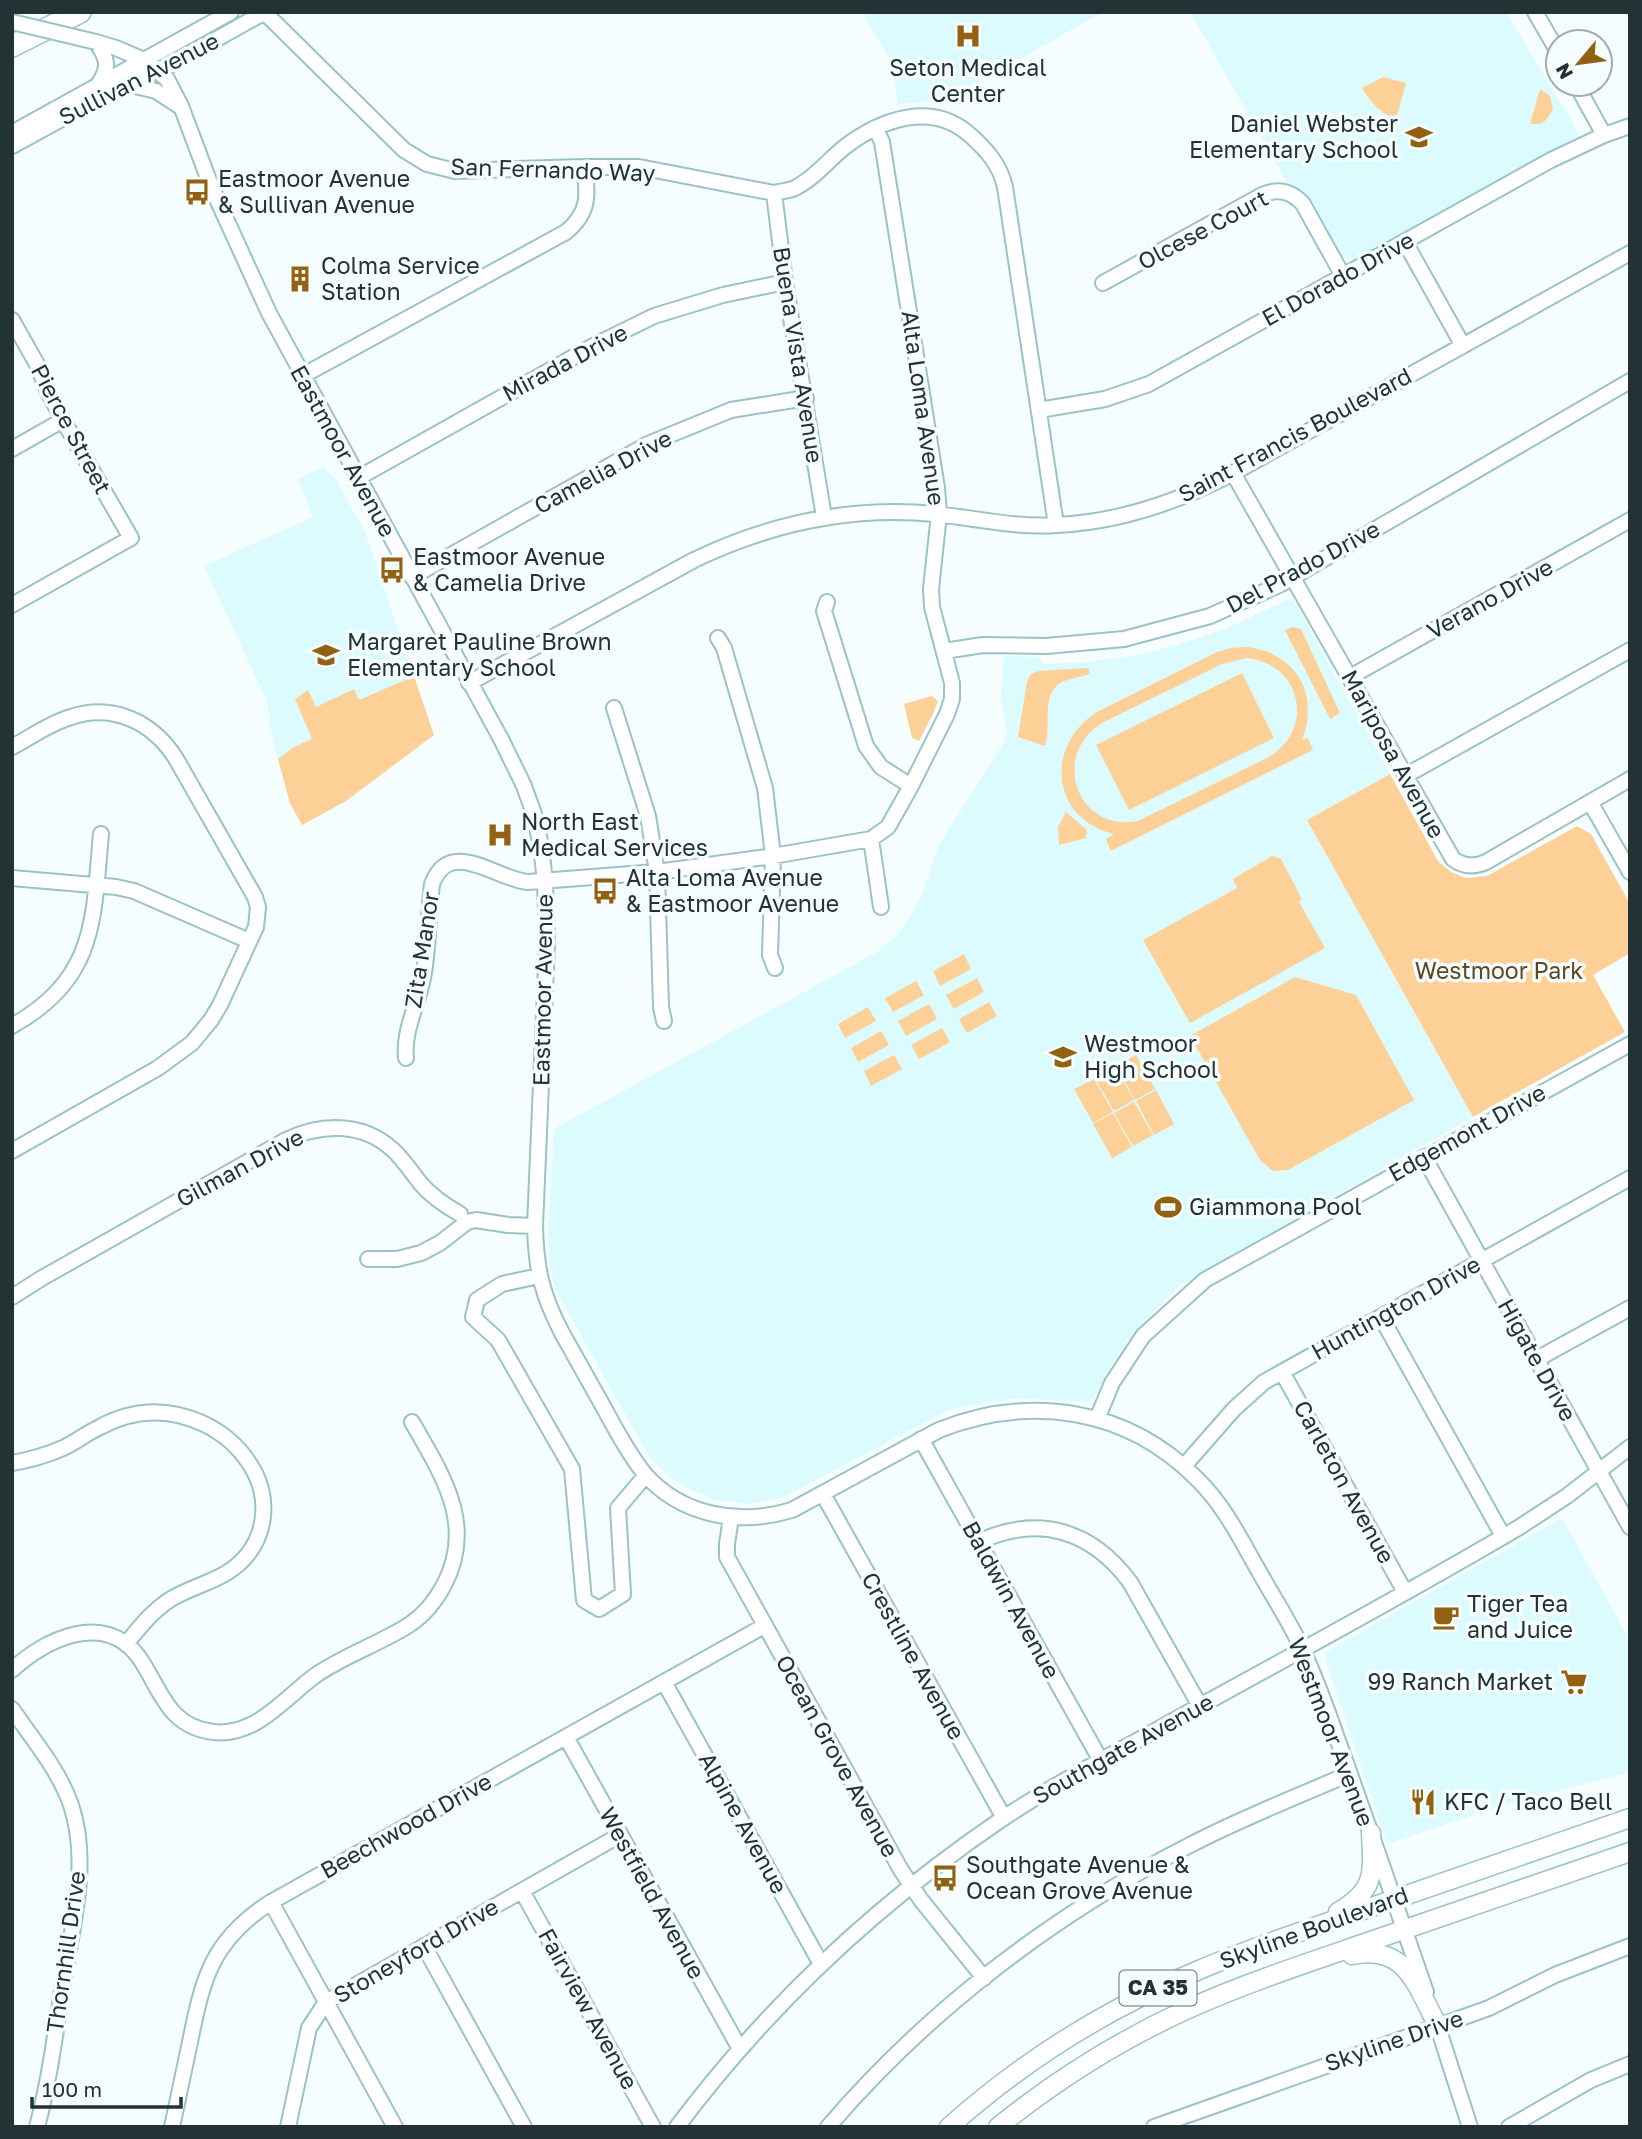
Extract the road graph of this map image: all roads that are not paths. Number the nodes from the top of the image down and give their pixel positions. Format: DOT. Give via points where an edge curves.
graph roads {
  1 [pos="80,12"];
  2 [pos="231,12"];
  3 [pos="264,12"];
  4 [pos="1535,12"];
  5 [pos="12,23"];
  6 [pos="1544,28"];
  7 [pos="12,46"];
  8 [pos="105,48"];
  9 [pos="144,60"];
  10 [pos="158,70"];
  11 [pos="127,84"];
  12 [pos="97,86"];
  13 [pos="1584,98"];
  14 [pos="181,106"];
  15 [pos="1630,125"];
  16 [pos="876,129"];
  17 [pos="12,133"];
  18 [pos="1604,135"];
  19 [pos="12,146"];
  20 [pos="584,167"];
  21 [pos="774,193"];
  22 [pos="1405,242"];
  23 [pos="1630,253"];
  24 [pos="1343,276"];
  25 [pos="785,282"];
  26 [pos="1103,283"];
  27 [pos="12,320"];
  28 [pos="1462,344"];
  29 [pos="302,376"];
  30 [pos="1630,381"];
  31 [pos="806,398"];
  32 [pos="1039,410"];
  33 [pos="63,420"];
  34 [pos="12,449"];
  35 [pos="1233,473"];
  36 [pos="358,478"];
  37 [pos="939,514"];
  38 [pos="824,517"];
  39 [pos="1630,520"];
  40 [pos="1056,526"];
  41 [pos="412,577"];
  42 [pos="1293,577"];
  43 [pos="827,602"];
  44 [pos="12,605"];
  45 [pos="718,638"];
  46 [pos="1630,650"];
  47 [pos="944,651"];
  48 [pos="1350,677"];
  49 [pos="469,683"];
  50 [pos="614,708"];
  51 [pos="12,747"];
  52 [pos="1405,776"];
  53 [pos="1630,779"];
  54 [pos="911,786"];
  55 [pos="1590,802"];
  56 [pos="101,834"];
  57 [pos="871,839"];
  58 [pos="773,856"];
  59 [pos="657,872"];
  60 [pos="1630,872"];
  61 [pos="12,878"];
  62 [pos="545,882"];
  63 [pos="96,886"];
  64 [pos="881,907"];
  65 [pos="249,941"];
  66 [pos="775,968"];
  67 [pos="664,1021"];
  68 [pos="12,1026"];
  69 [pos="1630,1044"];
  70 [pos="406,1058"];
  71 [pos="12,1151"];
  72 [pos="1424,1157"];
  73 [pos="1630,1178"];
  74 [pos="464,1218"];
  75 [pos="535,1226"];
  76 [pos="368,1259"];
  77 [pos="1482,1261"];
  78 [pos="539,1276"];
  79 [pos="12,1297"];
  80 [pos="1630,1308"];
  81 [pos="1381,1317"];
  82 [pos="1537,1359"];
  83 [pos="1282,1372"];
  84 [pos="1097,1419"];
  85 [pos="412,1422"];
  86 [pos="921,1439"];
  87 [pos="1630,1447"];
  88 [pos="12,1463"];
  89 [pos="1184,1466"];
  90 [pos="1599,1471"];
  91 [pos="646,1475"];
  92 [pos="823,1494"];
  93 [pos="731,1517"];
  94 [pos="1630,1527"];
  95 [pos="1503,1536"];
  96 [pos="978,1542"];
  97 [pos="1405,1592"];
  98 [pos="764,1626"];
  99 [pos="126,1644"];
  100 [pos="1302,1648"];
  101 [pos="12,1670"];
  102 [pos="664,1682"];
  103 [pos="1200,1706"];
  104 [pos="12,1709"];
  105 [pos="566,1737"];
  106 [pos="1101,1761"];
  107 [pos="1349,1774"];
  108 [pos="1004,1818"];
  109 [pos="1630,1818"];
  110 [pos="1371,1833"];
  111 [pos="620,1835"];
  112 [pos="1630,1852"];
  113 [pos="911,1885"];
  114 [pos="522,1891"];
  115 [pos="1394,1900"];
  116 [pos="271,1902"];
  117 [pos="1404,1930"];
  118 [pos="1305,1931"];
  119 [pos="424,1946"];
  120 [pos="1630,1946"];
  121 [pos="821,1964"];
  122 [pos="1304,1965"];
  123 [pos="984,1978"];
  124 [pos="326,2002"];
  125 [pos="1438,2026"];
  126 [pos="740,2049"];
  127 [pos="1630,2064"];
  128 [pos="37,2127"];
  129 [pos="172,2127"];
  130 [pos="288,2127"];
  131 [pos="395,2127"];
  132 [pos="524,2127"];
  133 [pos="653,2127"];
  134 [pos="677,2127"];
  135 [pos="828,2127"];
  136 [pos="948,2127"];
  137 [pos="998,2127"];
  138 [pos="1154,2127"];
  139 [pos="1470,2127"];
  140 [pos="1510,2127"];
  1 -- 7 [label="highway"];
  2 -- 9 [label="street, Sullivan Avenue"];
  3 -- 10 [label="street, Sullivan Avenue"];
  3 -- 20 [label="street, San Fernando Way" via="404,150 427,164 455,171"];
  4 -- 6 [label="street"];
  5 -- 8 [label="street, Eastmoor Avenue, bridge"];
  8 -- 9 [label="street, Eastmoor Avenue"];
  8 -- 12 [label="street" via="107,68"];
  9 -- 10 [label="street, Eastmoor Avenue"];
  9 -- 12 [label="street, Sullivan Avenue"];
  10 -- 11 [label="street, Sullivan Avenue"];
  10 -- 14 [label="street, Eastmoor Avenue"];
  11 -- 14 [label="street" via="156,91"];
  11 -- 19 [label="street, Sullivan Avenue"];
  12 -- 17 [label="street, Sullivan Avenue"];
  13 -- 18 [label="street"];
  14 -- 29 [label="street, Eastmoor Avenue" via="207,178"];
  15 -- 18 [label="street, El Dorado Drive"];
  16 -- 21 [label="street" via="794,188"];
  16 -- 32 [label="street" via="912,115 940,117 965,131 998,164 1006,187"];
  16 -- 37 [label="street, Alta Loma Avenue" via="882,142"];
  18 -- 22 [label="street, El Dorado Drive" via="1550,160"];
  20 -- 21 [label="street, San Fernando Way" via="639,167"];
  20 -- 29 [label="street" via="584,211 566,232"];
  21 -- 25 [label="street, Buena Vista Avenue"];
  22 -- 24 [label="street, El Dorado Drive"];
  22 -- 28 [label="street"];
  23 -- 28 [label="street, Saint Francis Boulevard"];
  24 -- 26 [label="street, Olcese Court" via="1303,204 1295,196 1272,191"];
  24 -- 32 [label="street, El Dorado Drive" via="1149,384 1105,399"];
  25 -- 31 [label="street, Buena Vista Avenue"];
  25 -- 36 [label="street, Mirada Drive" via="654,316 593,345"];
  27 -- 33 [label="street, Pierce Street"];
  28 -- 35 [label="street, Saint Francis Boulevard"];
  29 -- 36 [label="street, Eastmoor Avenue"];
  30 -- 42 [label="street, Del Prado Drive"];
  31 -- 38 [label="street, Buena Vista Avenue"];
  31 -- 41 [label="street, Camelia Drive" via="730,410 648,444"];
  32 -- 40 [label="street"];
  33 -- 34 [label="street"];
  33 -- 44 [label="street, Pierce Street" via="131,538"];
  35 -- 40 [label="street, Saint Francis Boulevard" via="1148,509"];
  35 -- 42 [label="street, Mariposa Avenue"];
  36 -- 41 [label="street, Eastmoor Avenue"];
  37 -- 38 [label="street, Saint Francis Boulevard" via="883,511"];
  37 -- 40 [label="street, Saint Francis Boulevard"];
  37 -- 47 [label="street, Alta Loma Avenue" via="931,589"];
  38 -- 49 [label="street, Saint Francis Boulevard" via="773,528 720,547"];
  39 -- 48 [label="street, Verano Drive"];
  41 -- 49 [label="street, Eastmoor Avenue"];
  42 -- 47 [label="street, Del Prado Drive" via="1210,616 1124,639"];
  42 -- 48 [label="street, Mariposa Avenue"];
  43 -- 54 [label="street" via="824,611 866,746 881,767"];
  45 -- 58 [label="street" via="765,788"];
  46 -- 52 [label="street"];
  47 -- 54 [label="street, Alta Loma Avenue" via="952,699"];
  48 -- 52 [label="street, Mariposa Avenue"];
  49 -- 62 [label="street, Eastmoor Avenue" via="524,786 541,846"];
  50 -- 59 [label="street" via="648,816"];
  51 -- 65 [label="street" via="70,717 96,712 133,719 158,734 176,757 255,897 258,917"];
  52 -- 55 [label="street, Mariposa Avenue" via="1453,859 1465,865 1486,862"];
  53 -- 55 [label="street, Mariposa Avenue"];
  54 -- 57 [label="street, Alta Loma Avenue" via="888,827"];
  55 -- 60 [label="street"];
  56 -- 63 [label="street"];
  57 -- 58 [label="street"];
  57 -- 64 [label="street"];
  58 -- 59 [label="street"];
  58 -- 66 [label="street" via="770,955"];
  59 -- 62 [label="street"];
  59 -- 67 [label="street"];
  61 -- 63 [label="street"];
  62 -- 70 [label="street, Zita Manor" via="518,882 462,862 446,866 435,877 423,979 406,1035"];
  62 -- 75 [label="street, Eastmoor Avenue" via="547,943"];
  63 -- 65 [label="street" via="150,897"];
  63 -- 68 [label="street" via="89,936 76,968 56,995"];
  65 -- 71 [label="street" via="220,1005 183,1052"];
  69 -- 72 [label="street, Edgemont Drive"];
  72 -- 77 [label="street, Higate Drive"];
  72 -- 84 [label="street, Edgemont Drive" via="1205,1280 1143,1336 1112,1383"];
  73 -- 77 [label="street, Huntington Drive"];
  74 -- 75 [label="street"];
  74 -- 76 [label="street" via="440,1243 421,1253"];
  74 -- 79 [label="street, Gilman Drive" via="433,1196 385,1144 348,1128 313,1129"];
  75 -- 78 [label="street, Eastmoor Avenue"];
  77 -- 81 [label="street, Huntington Drive"];
  77 -- 82 [label="street, Higate Drive"];
  78 -- 91 [label="street, Eastmoor Avenue" via="562,1333"];
  78 -- 91 [label="street" via="502,1284 477,1300 473,1317 498,1339 572,1469 584,1600 599,1609 623,1594 618,1508"];
  80 -- 82 [label="street"];
  81 -- 83 [label="street, Huntington Drive"];
  81 -- 95 [label="street"];
  82 -- 90 [label="street, Higate Drive"];
  83 -- 89 [label="street, Huntington Drive" via="1248,1395"];
  83 -- 97 [label="street, Carleton Avenue"];
  84 -- 86 [label="street, Westmoor Avenue" via="1050,1411 1007,1411 962,1421"];
  84 -- 89 [label="street, Westmoor Avenue" via="1144,1438"];
  85 -- 99 [label="street" via="450,1492 457,1528 449,1575 433,1602 412,1623 320,1672 256,1724 222,1733 196,1728 175,1715"];
  86 -- 92 [label="street, Westmoor Avenue"];
  86 -- 96 [label="street, Baldwin Avenue"];
  87 -- 90 [label="street, Southgate Avenue"];
  88 -- 99 [label="street" via="63,1448 127,1415 160,1412 211,1427 226,1436 248,1462 262,1493 263,1509 251,1550 230,1572 163,1605"];
  89 -- 100 [label="street, Westmoor Avenue" via="1224,1511"];
  90 -- 94 [label="street, Higate Drive"];
  90 -- 95 [label="street, Southgate Avenue"];
  91 -- 93 [label="street, Eastmoor Avenue" via="686,1505"];
  92 -- 93 [label="street, Westmoor Avenue" via="778,1514"];
  92 -- 108 [label="street, Crestline Avenue"];
  93 -- 98 [label="street, Ocean Grove Avenue" via="727,1557"];
  95 -- 97 [label="street, Southgate Avenue"];
  96 -- 103 [label="street" via="1008,1530 1044,1528 1100,1549 1130,1582"];
  96 -- 106 [label="street, Baldwin Avenue"];
  97 -- 100 [label="street, Southgate Avenue"];
  98 -- 102 [label="street, Beechwood Drive"];
  98 -- 113 [label="street, Ocean Grove Avenue"];
  99 -- 101 [label="street" via="90,1633 67,1636 43,1646"];
  100 -- 103 [label="street, Southgate Avenue"];
  100 -- 107 [label="street, Westmoor Avenue"];
  102 -- 105 [label="street, Beechwood Drive"];
  102 -- 121 [label="street, Alpine Avenue"];
  103 -- 106 [label="street, Southgate Avenue"];
  104 -- 128 [label="street, Thornhill Drive" via="63,1785 79,1845 78,1887"];
  105 -- 111 [label="street, Westfield Avenue"];
  105 -- 116 [label="street, Beechwood Drive"];
  106 -- 108 [label="street, Southgate Avenue"];
  107 -- 110 [label="street, Westmoor Avenue"];
  107 -- 123 [label="street" via="1157,1862 1053,1926"];
  108 -- 113 [label="street, Southgate Avenue"];
  109 -- 115 [label="main road, Skyline Boulevard / CA 35"];
  110 -- 115 [label="street, Westmoor Avenue"];
  110 -- 118 [label="main road" via="1372,1871 1366,1890"];
  111 -- 114 [label="street, Stoneyford Drive"];
  111 -- 126 [label="street, Westfield Avenue"];
  112 -- 117 [label="main road, Skyline Boulevard / CA 35"];
  113 -- 121 [label="street, Southgate Avenue"];
  113 -- 123 [label="street, Ocean Grove Avenue"];
  114 -- 119 [label="street, Stoneyford Drive"];
  114 -- 133 [label="street, Fairview Avenue"];
  115 -- 117 [label="street, Westmoor Avenue"];
  115 -- 118 [label="main road, Skyline Boulevard / CA 35"];
  116 -- 124 [label="street"];
  116 -- 129 [label="street, Beechwood Drive" via="238,1927 208,1972"];
  117 -- 122 [label="main road, Skyline Boulevard / CA 35"];
  117 -- 125 [label="street, Westmoor Avenue"];
  118 -- 136 [label="main road, Skyline Boulevard / CA 35" via="1201,1969 1123,2006 1020,2070"];
  119 -- 124 [label="street, Stoneyford Drive"];
  119 -- 132 [label="street"];
  120 -- 125 [label="street, Skyline Drive"];
  121 -- 126 [label="street, Southgate Avenue"];
  122 -- 125 [label="main road" via="1365,1953 1390,1956 1408,1971"];
  122 -- 137 [label="main road, Skyline Boulevard / CA 35" via="1148,2028 1073,2072"];
  123 -- 135 [label="street" via="919,2033"];
  124 -- 130 [label="street, Stoneyford Drive" via="309,2028"];
  124 -- 131 [label="street"];
  125 -- 138 [label="street, Skyline Drive"];
  125 -- 139 [label="street, Westmoor Avenue"];
  126 -- 134 [label="street, Southgate Avenue"];
  127 -- 140 [label="street" via="1591,2080"];
}
